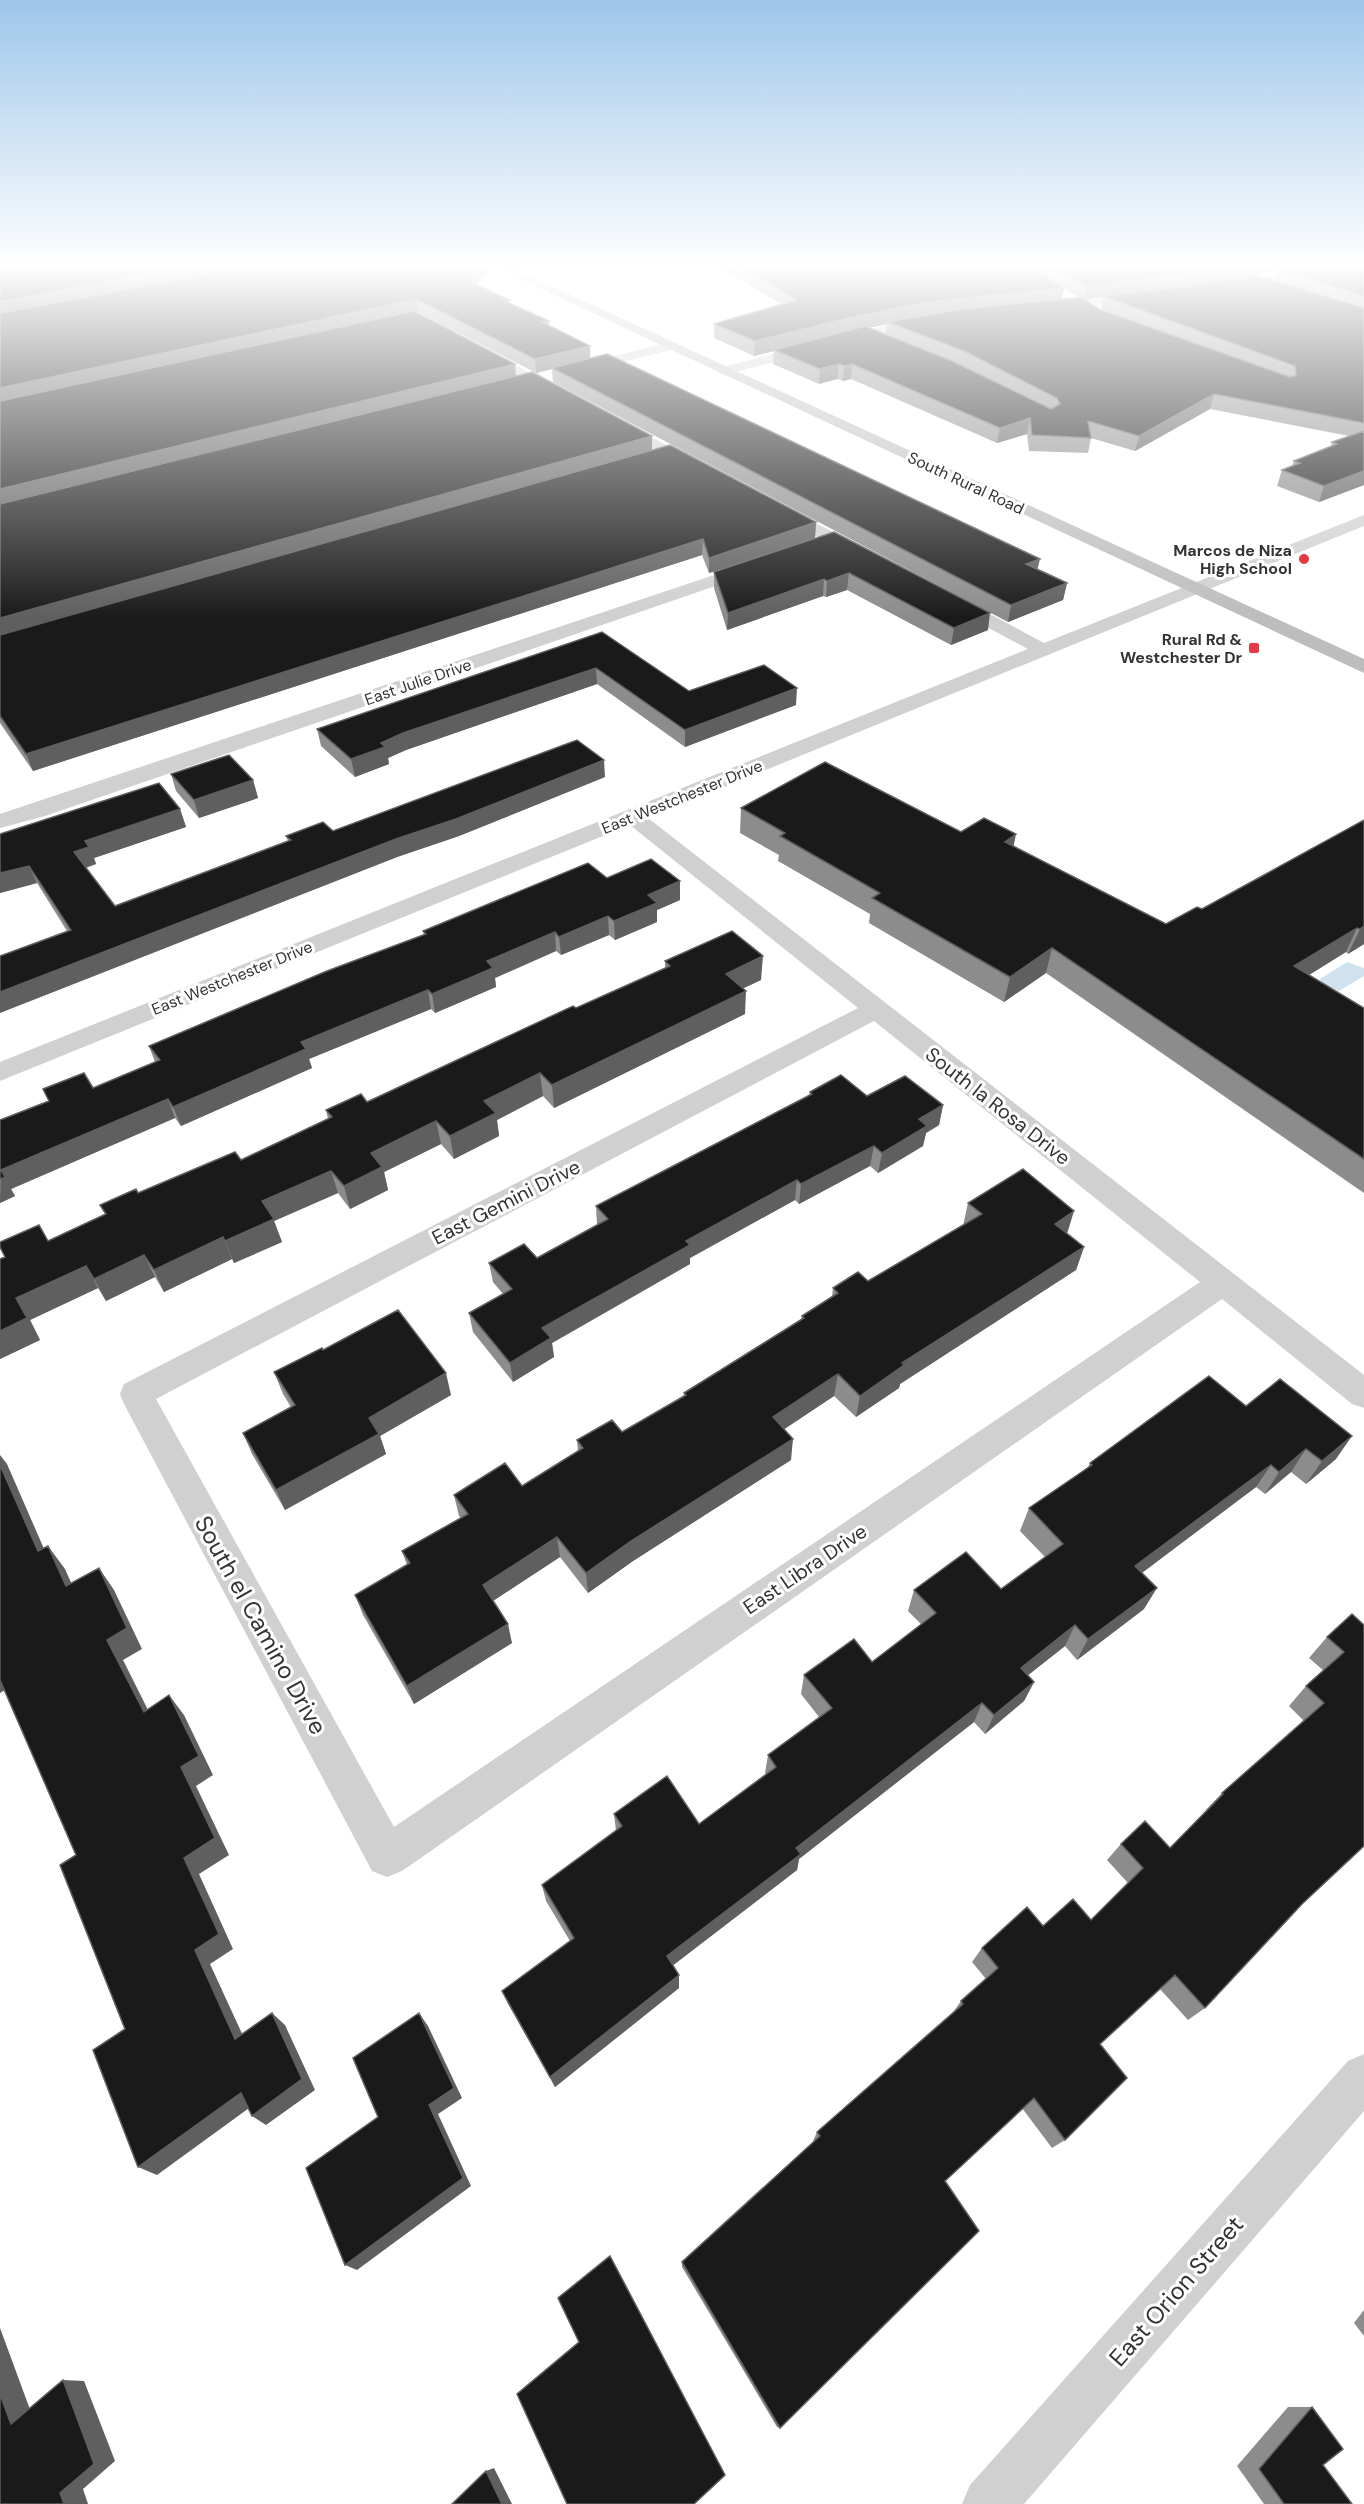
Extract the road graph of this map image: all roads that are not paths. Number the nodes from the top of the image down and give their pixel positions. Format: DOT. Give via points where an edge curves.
graph roads {
  1 [pos="518,385"];
  2 [pos="544,385"];
  3 [pos="754,385"];
  4 [pos="510,387"];
  5 [pos="570,399"];
  6 [pos="599,414"];
  7 [pos="672,453"];
  8 [pos="651,458"];
  9 [pos="710,473"];
  10 [pos="768,504"];
  11 [pos="1364,520"];
  12 [pos="835,539"];
  13 [pos="807,549"];
  14 [pos="874,560"];
  15 [pos="773,561"];
  16 [pos="1193,588"];
  17 [pos="942,596"];
  18 [pos="1042,649"];
  19 [pos="1364,667"];
  20 [pos="633,816"];
  21 [pos="0,821"];
  22 [pos="876,1010"];
  23 [pos="0,1072"];
  24 [pos="1223,1282"];
  25 [pos="135,1394"];
  26 [pos="1364,1394"];
  27 [pos="387,1856"];
  28 [pos="1364,2078"];
  29 [pos="989,2504"];
  1 -- 4 [label="street"];
  2 -- 5 [label="street"];
  3 -- 16 [label="main road, South Rural Road"];
  6 -- 7 [label="street"];
  7 -- 8 [label="street"];
  7 -- 9 [label="street"];
  10 -- 12 [label="street"];
  11 -- 16 [label="street, East Westchester Drive"];
  12 -- 13 [label="street"];
  12 -- 14 [label="street"];
  15 -- 21 [label="street, East Julie Drive" via="37,812"];
  16 -- 18 [label="street, East Westchester Drive"];
  16 -- 19 [label="main road, South Rural Road"];
  17 -- 18 [label="street"];
  18 -- 20 [label="street, East Westchester Drive"];
  20 -- 22 [label="street, South la Rosa Drive"];
  20 -- 23 [label="street, East Westchester Drive"];
  22 -- 24 [label="street, South la Rosa Drive"];
  22 -- 25 [label="street, East Gemini Drive"];
  24 -- 26 [label="street, South la Rosa Drive"];
  24 -- 27 [label="street, East Libra Drive"];
  25 -- 27 [label="street, South el Camino Drive"];
  28 -- 29 [label="street, East Orion Street"];
}
